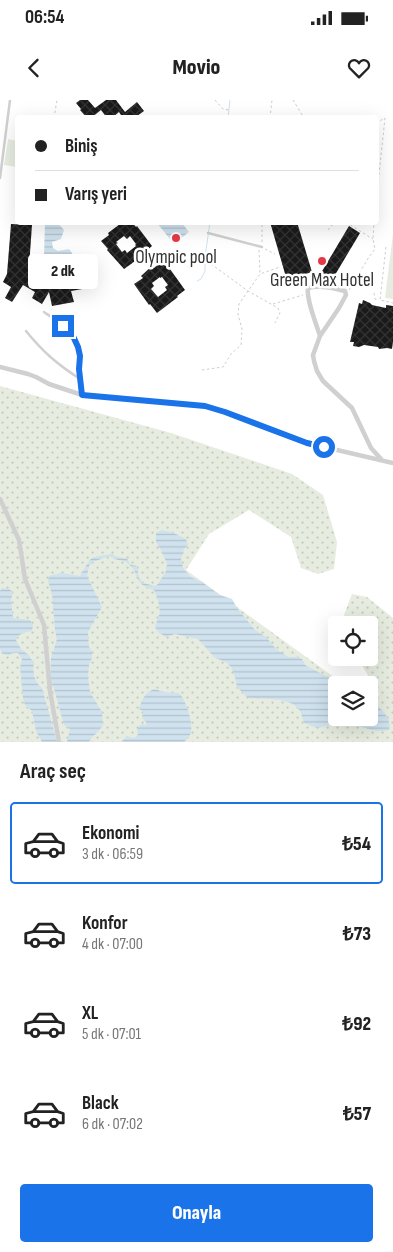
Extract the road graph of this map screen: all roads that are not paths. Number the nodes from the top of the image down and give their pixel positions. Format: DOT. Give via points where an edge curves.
graph roads {
  1 [pos="10,100"];
  2 [pos="0,178"];
  3 [pos="208,233"];
  4 [pos="262,247"];
  5 [pos="44,312"];
  6 [pos="26,331"];
  7 [pos="320,336"];
  8 [pos="0,367"];
  9 [pos="80,379"];
  10 [pos="82,395"];
  11 [pos="382,460"];
  12 [pos="393,463"];
  13 [pos="0,499"];
  14 [pos="59,742"];
  1 -- 2 [label="lane"];
  3 -- 4 [label="lane"];
  5 -- 9 [label="lane" via="73,336 80,356"];
  6 -- 9 [label="lane" via="53,360"];
  7 -- 7 [label="street" via="339,308 345,291 308,288"];
  7 -- 11 [label="street" via="313,355 318,371 352,408 371,448"];
  8 -- 10 [label="street"];
  9 -- 10 [label="lane"];
  10 -- 11 [label="street" via="205,406 307,443"];
  11 -- 12 [label="street"];
  13 -- 14 [label="street" via="19,540 25,579 44,626"];
}
